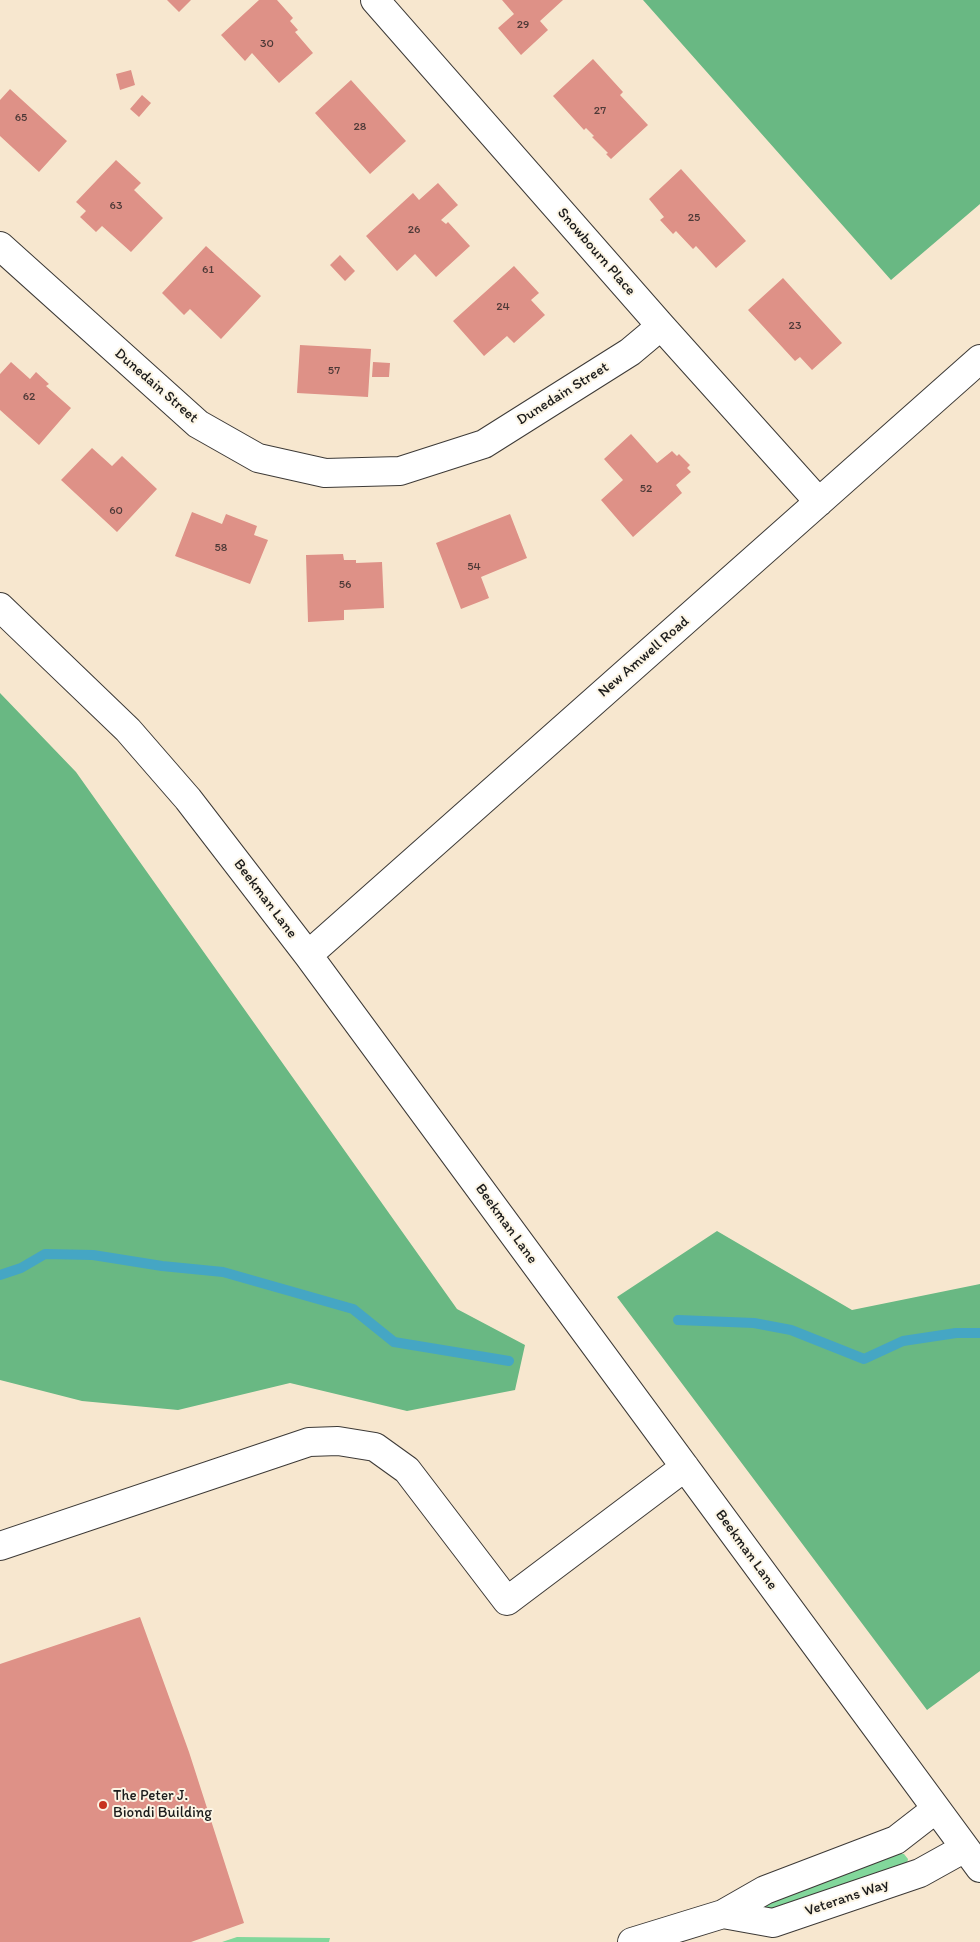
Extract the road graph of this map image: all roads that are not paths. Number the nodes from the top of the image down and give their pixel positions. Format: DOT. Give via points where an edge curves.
graph roads {
  1 [pos="375,0"];
  2 [pos="0,246"];
  3 [pos="661,326"];
  4 [pos="980,359"];
  5 [pos="819,502"];
  6 [pos="0,607"];
  7 [pos="308,955"];
  8 [pos="685,1467"];
  9 [pos="0,1546"];
  10 [pos="936,1808"];
  11 [pos="973,1858"];
  12 [pos="723,1914"];
  13 [pos="632,1942"];
  1 -- 3 [label="street, Snowbourn Place"];
  2 -- 3 [label="street, Dunedain Street" via="198,424 258,458 325,473 400,470 484,444 630,352"];
  3 -- 5 [label="street, Snowbourn Place"];
  4 -- 5 [label="street, New Amwell Road"];
  5 -- 7 [label="street, New Amwell Road"];
  6 -- 7 [label="street, Beekman Lane" via="128,730 188,799"];
  7 -- 8 [label="street, Beekman Lane"];
  8 -- 9 [label="street" via="507,1601 408,1470 375,1447 338,1441 309,1442"];
  8 -- 10 [label="street, Beekman Lane"];
  10 -- 11 [label="street, Beekman Lane"];
  10 -- 12 [label="street, Veterans Way" via="896,1840 765,1890"];
  11 -- 12 [label="street, Veterans Way" via="920,1872 773,1923"];
  12 -- 13 [label="street, Veterans Way"];
}
